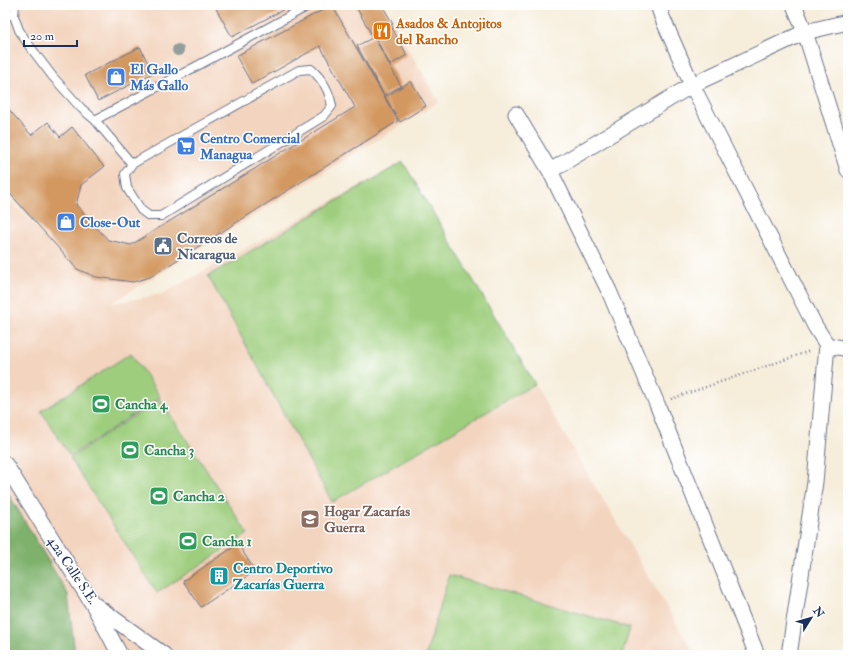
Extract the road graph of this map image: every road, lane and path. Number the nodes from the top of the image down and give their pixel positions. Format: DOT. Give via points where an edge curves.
graph roads {
  1 [pos="15,5"];
  2 [pos="310,5"];
  3 [pos="658,5"];
  4 [pos="794,5"];
  5 [pos="5,12"];
  6 [pos="14,16"];
  7 [pos="848,22"];
  8 [pos="805,32"];
  9 [pos="692,85"];
  10 [pos="516,114"];
  11 [pos="95,120"];
  12 [pos="132,164"];
  13 [pos="848,170"];
  14 [pos="550,171"];
  15 [pos="827,345"];
  16 [pos="848,349"];
  17 [pos="657,404"];
  18 [pos="5,464"];
  19 [pos="92,603"];
  20 [pos="120,655"];
  21 [pos="164,655"];
  22 [pos="757,655"];
  23 [pos="789,655"];
  1 -- 6 [label="lane"];
  2 -- 11 [label="lane"];
  3 -- 9 [label="street"];
  4 -- 8 [label="street"];
  5 -- 6 [label="lane"];
  6 -- 11 [label="lane" via="19,30 53,77"];
  7 -- 8 [label="street"];
  8 -- 9 [label="street"];
  8 -- 13 [label="street"];
  9 -- 14 [label="street"];
  9 -- 15 [label="street"];
  10 -- 14 [label="street"];
  11 -- 12 [label="lane"];
  12 -- 12 [label="lane" via="125,174 127,188 141,210 149,216 161,216 324,116 332,106 330,95 321,78 311,69 298,70"];
  14 -- 17 [label="street" via="609,292"];
  15 -- 16 [label="street"];
  15 -- 17 [label="path"];
  15 -- 23 [label="street" via="814,482"];
  17 -- 22 [label="street"];
  18 -- 19 [label="street, 42a Calle S.E."];
  19 -- 20 [label="street"];
  19 -- 21 [label="street, 42a Calle S.E."];
}
